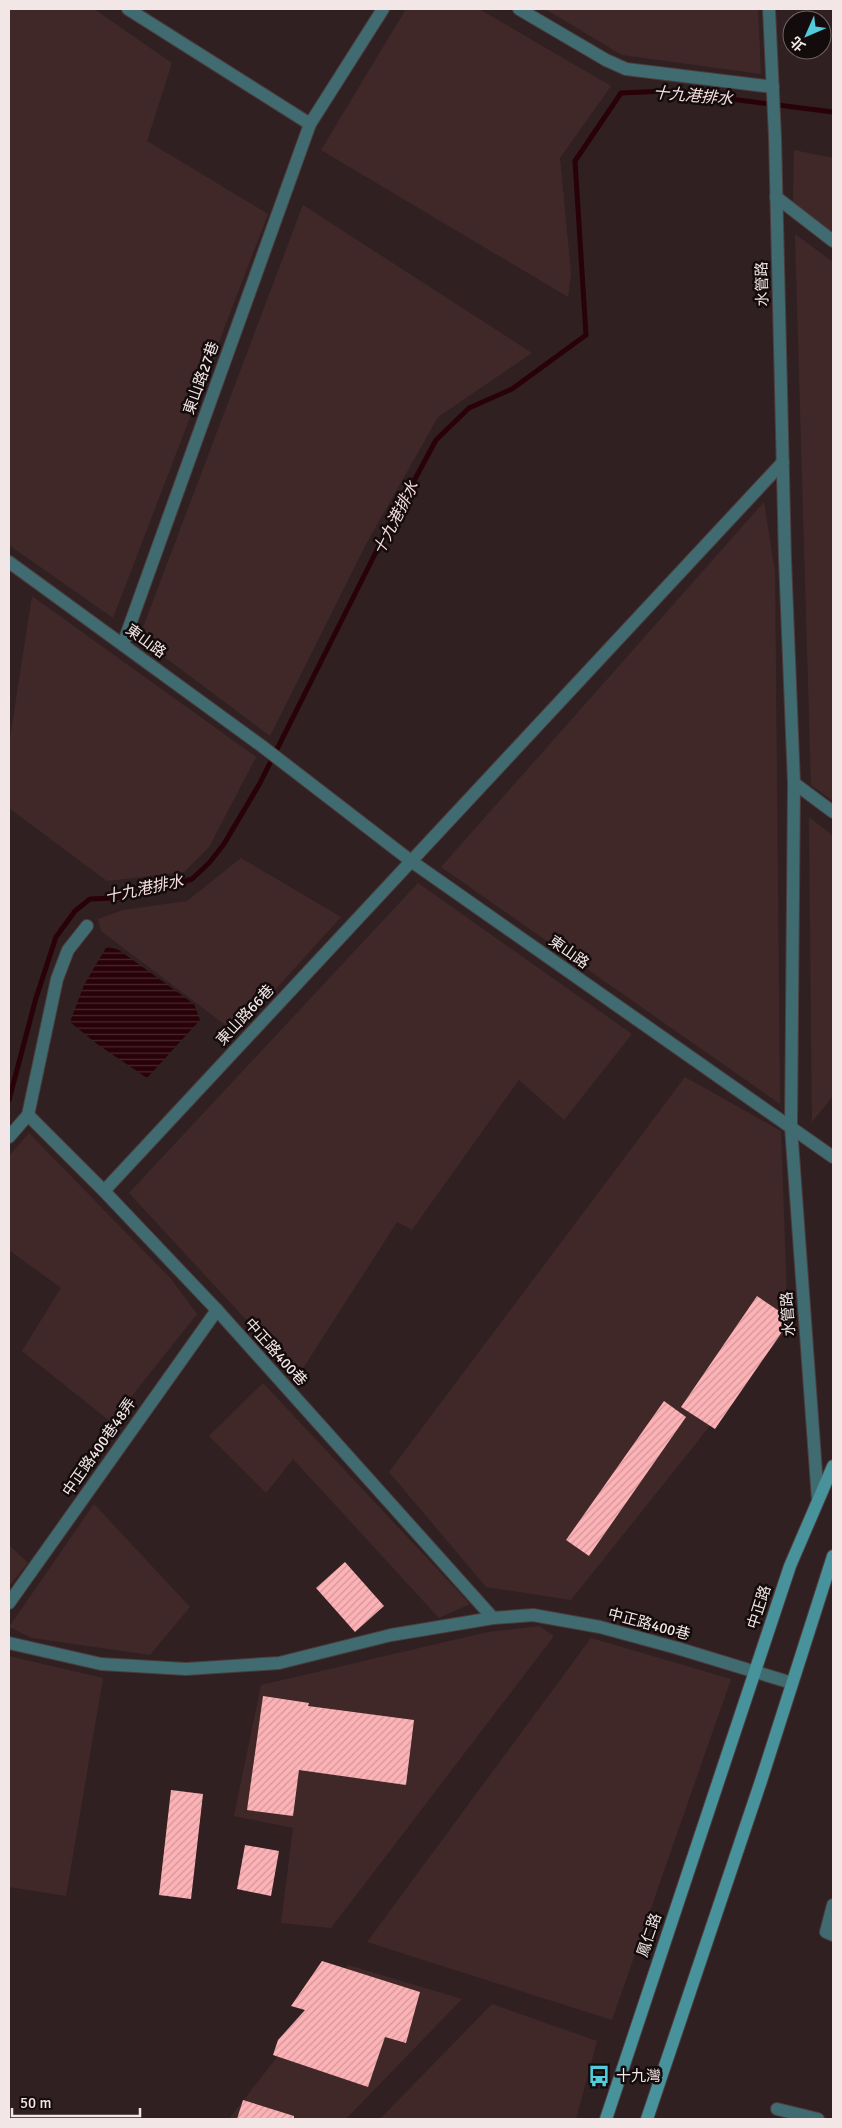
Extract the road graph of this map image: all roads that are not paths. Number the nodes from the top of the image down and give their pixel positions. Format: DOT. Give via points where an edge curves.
graph roads {
  1 [pos="128,9"];
  2 [pos="383,9"];
  3 [pos="519,9"];
  4 [pos="769,9"];
  5 [pos="773,92"];
  6 [pos="310,124"];
  7 [pos="776,197"];
  8 [pos="833,241"];
  9 [pos="782,462"];
  10 [pos="9,562"];
  11 [pos="123,644"];
  12 [pos="794,783"];
  13 [pos="833,812"];
  14 [pos="411,861"];
  15 [pos="87,926"];
  16 [pos="28,1115"];
  17 [pos="791,1127"];
  18 [pos="9,1137"];
  19 [pos="833,1157"];
  20 [pos="104,1191"];
  21 [pos="217,1310"];
  22 [pos="833,1466"];
  23 [pos="818,1500"];
  24 [pos="833,1556"];
  25 [pos="9,1603"];
  26 [pos="493,1618"];
  27 [pos="9,1643"];
  28 [pos="755,1673"];
  29 [pos="792,1683"];
  30 [pos="726,1762"];
  31 [pos="833,1905"];
  32 [pos="833,1935"];
  33 [pos="777,2109"];
  34 [pos="606,2119"];
  35 [pos="647,2119"];
  36 [pos="818,2119"];
  1 -- 6 [label="street"];
  2 -- 6 [label="street, 東山路27巷"];
  3 -- 5 [label="street" via="626,69"];
  4 -- 5 [label="street, 水管路"];
  5 -- 7 [label="street, 水管路"];
  6 -- 11 [label="street, 東山路27巷"];
  7 -- 8 [label="street"];
  7 -- 9 [label="street, 水管路"];
  9 -- 12 [label="street, 水管路"];
  9 -- 14 [label="street, 東山路66巷"];
  10 -- 11 [label="street, 東山路"];
  11 -- 14 [label="street, 東山路"];
  12 -- 13 [label="street"];
  12 -- 17 [label="street, 水管路"];
  14 -- 17 [label="street, 東山路"];
  14 -- 20 [label="street, 東山路66巷"];
  15 -- 16 [label="street" via="68,950 57,979"];
  16 -- 18 [label="street"];
  16 -- 20 [label="street, 中正路400巷"];
  17 -- 19 [label="street, 東山路"];
  17 -- 23 [label="street, 水管路"];
  20 -- 21 [label="street, 中正路400巷"];
  21 -- 25 [label="street, 中正路400巷48弄"];
  21 -- 26 [label="street, 中正路400巷"];
  22 -- 23 [label="main road, 中正路"];
  23 -- 28 [label="main road, 中正路" via="790,1566"];
  24 -- 29 [label="main road"];
  26 -- 27 [label="street, 中正路400巷" via="390,1635 279,1663 186,1669 101,1664"];
  26 -- 28 [label="street, 中正路400巷" via="533,1615 600,1627"];
  28 -- 29 [label="street, 中正路400巷"];
  28 -- 30 [label="main road, 中正路"];
  29 -- 35 [label="main road"];
  30 -- 34 [label="main road, 鳳仁路"];
  31 -- 32 [label="street" via="826,1932"];
  33 -- 36 [label="street"];
}
